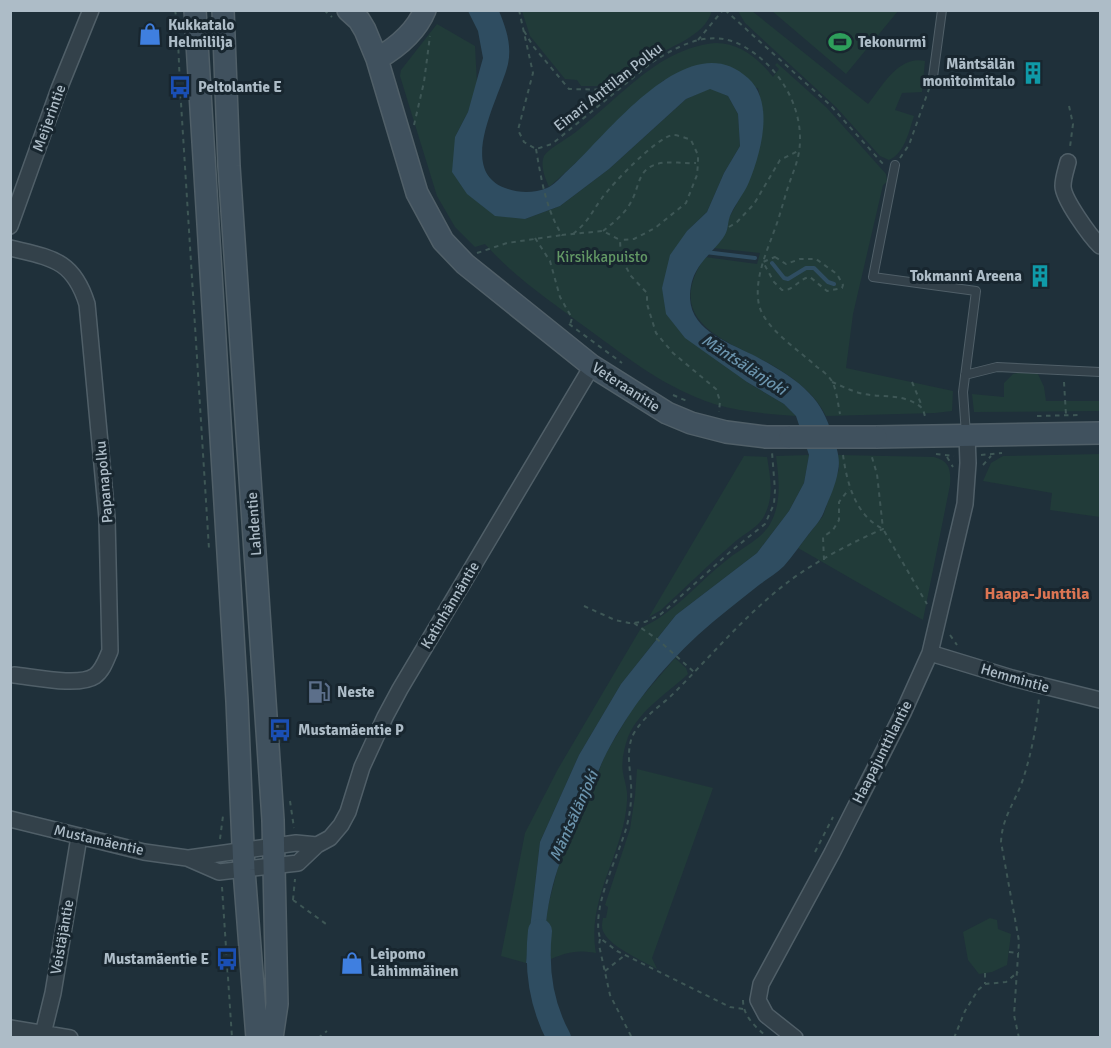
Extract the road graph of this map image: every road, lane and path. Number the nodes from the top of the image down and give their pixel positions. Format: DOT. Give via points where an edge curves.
graph roads {
  1 [pos="91,10"];
  2 [pos="175,10"];
  3 [pos="195,10"];
  4 [pos="223,10"];
  5 [pos="324,10"];
  6 [pos="425,10"];
  7 [pos="519,10"];
  8 [pos="724,10"];
  9 [pos="942,10"];
  10 [pos="342,16"];
  11 [pos="178,26"];
  12 [pos="523,29"];
  13 [pos="430,32"];
  14 [pos="178,36"];
  15 [pos="698,40"];
  16 [pos="376,59"];
  17 [pos="933,77"];
  18 [pos="620,90"];
  19 [pos="1069,106"];
  20 [pos="409,123"];
  21 [pos="536,149"];
  22 [pos="800,150"];
  23 [pos="1068,162"];
  24 [pos="698,163"];
  25 [pos="895,165"];
  26 [pos="10,226"];
  27 [pos="729,227"];
  28 [pos="603,231"];
  29 [pos="562,234"];
  30 [pos="572,234"];
  31 [pos="535,238"];
  32 [pos="620,240"];
  33 [pos="1101,246"];
  34 [pos="10,248"];
  35 [pos="484,259"];
  36 [pos="763,262"];
  37 [pos="564,327"];
  38 [pos="592,366"];
  39 [pos="629,369"];
  40 [pos="1063,370"];
  41 [pos="1101,372"];
  42 [pos="965,375"];
  43 [pos="832,382"];
  44 [pos="912,382"];
  45 [pos="665,391"];
  46 [pos="695,405"];
  47 [pos="923,409"];
  48 [pos="712,411"];
  49 [pos="840,414"];
  50 [pos="1066,415"];
  51 [pos="926,418"];
  52 [pos="1101,433"];
  53 [pos="966,435"];
  54 [pos="873,443"];
  55 [pos="772,452"];
  56 [pos="843,455"];
  57 [pos="992,455"];
  58 [pos="947,457"];
  59 [pos="981,467"];
  60 [pos="954,468"];
  61 [pos="849,489"];
  62 [pos="883,529"];
  63 [pos="210,558"];
  64 [pos="824,560"];
  65 [pos="931,596"];
  66 [pos="584,606"];
  67 [pos="633,623"];
  68 [pos="948,628"];
  69 [pos="964,651"];
  70 [pos="930,653"];
  71 [pos="694,672"];
  72 [pos="14,675"];
  73 [pos="1039,685"];
  74 [pos="1101,700"];
  75 [pos="837,809"];
  76 [pos="224,814"];
  77 [pos="10,819"];
  78 [pos="80,837"];
  79 [pos="219,854"];
  80 [pos="275,856"];
  81 [pos="187,858"];
  82 [pos="243,860"];
  83 [pos="810,861"];
  84 [pos="219,872"];
  85 [pos="293,900"];
  86 [pos="326,924"];
  87 [pos="600,938"];
  88 [pos="1009,952"];
  89 [pos="1019,953"];
  90 [pos="626,955"];
  91 [pos="605,971"];
  92 [pos="1018,972"];
  93 [pos="985,973"];
  94 [pos="985,984"];
  95 [pos="743,998"];
  96 [pos="743,1009"];
  97 [pos="10,1028"];
  98 [pos="327,1030"];
  99 [pos="43,1036"];
  100 [pos="70,1038"];
  101 [pos="232,1038"];
  102 [pos="257,1038"];
  103 [pos="272,1038"];
  104 [pos="318,1038"];
  105 [pos="632,1038"];
  106 [pos="768,1038"];
  107 [pos="795,1038"];
  108 [pos="954,1038"];
  109 [pos="1018,1038"];
  1 -- 26 [label="street, Meijerintie"];
  2 -- 11 [label="path"];
  3 -- 82 [label="main road, Lahdentie"];
  4 -- 80 [label="main road, Lahdentie"];
  5 -- 10 [label="path"];
  6 -- 16 [label="main road" via="405,38"];
  7 -- 12 [label="path"];
  8 -- 15 [label="path"];
  8 -- 25 [label="path" via="830,105 882,164"];
  9 -- 17 [label="lane"];
  10 -- 16 [label="main road, Veteraanitie" via="359,20"];
  12 -- 18 [label="path" via="569,89"];
  12 -- 21 [label="path" via="533,73 518,130 524,142"];
  13 -- 20 [label="path" via="412,133"];
  14 -- 63 [label="path"];
  15 -- 18 [label="path, Einari Anttilan Polku" via="660,58"];
  15 -- 22 [label="path, Einari Anttilan Polku" via="730,40 768,63 797,112"];
  16 -- 37 [label="main road, Veteraanitie" via="417,193 443,241 472,270"];
  17 -- 25 [label="path" via="909,145"];
  18 -- 21 [label="path, Einari Anttilan Polku" via="552,144"];
  19 -- 23 [label="path" via="1073,124"];
  21 -- 29 [label="path" via="554,222"];
  22 -- 27 [label="path" via="780,160 754,204"];
  22 -- 36 [label="path, Einari Anttilan Polku"];
  23 -- 33 [label="street" via="1063,187 1080,220"];
  24 -- 28 [label="path" via="653,165 641,175 632,201 621,216"];
  24 -- 30 [label="path" via="691,140 674,135 658,141 602,198 586,224"];
  24 -- 32 [label="path" via="686,203 655,228 634,239"];
  25 -- 42 [label="lane" via="873,277 976,291"];
  28 -- 30 [label="path"];
  28 -- 32 [label="path"];
  29 -- 30 [label="path"];
  29 -- 31 [label="path"];
  31 -- 35 [label="path" via="476,254"];
  31 -- 37 [label="path" via="550,261 560,297 573,318"];
  32 -- 48 [label="path" via="621,258 647,293 656,333 673,353 716,388 719,413"];
  34 -- 72 [label="street, Papanapolku" via="56,260 82,287 87,304 107,518 110,651 104,666 80,682"];
  36 -- 36 [label="path" via="782,290 810,277 826,291 838,290 843,285 837,274 816,258 786,264 776,257"];
  36 -- 43 [label="path, Einari Anttilan Polku" via="758,292 763,316"];
  37 -- 38 [label="main road, Veteraanitie"];
  37 -- 39 [label="path"];
  38 -- 54 [label="main road, Veteraanitie, bridge" via="667,413 691,423 746,435"];
  38 -- 80 [label="street, Katinhännäntie" via="395,698 362,767 341,825 317,845 296,843"];
  40 -- 41 [label="lane"];
  40 -- 42 [label="lane" via="997,367"];
  40 -- 50 [label="path"];
  42 -- 53 [label="lane"];
  43 -- 47 [label="path" via="863,394 910,400"];
  43 -- 49 [label="path"];
  44 -- 47 [label="path"];
  45 -- 46 [label="path"];
  47 -- 51 [label="path"];
  52 -- 53 [label="main road, Veteraanitie"];
  53 -- 54 [label="main road, Veteraanitie"];
  53 -- 70 [label="street, Haapajunttilantie" via="965,504"];
  54 -- 62 [label="path"];
  55 -- 67 [label="path" via="774,504 765,524 661,614"];
  56 -- 61 [label="path"];
  57 -- 59 [label="path"];
  58 -- 60 [label="path"];
  61 -- 62 [label="path" via="857,504"];
  61 -- 64 [label="path" via="839,502 839,520 823,537"];
  62 -- 64 [label="path"];
  62 -- 65 [label="path" via="929,607"];
  64 -- 71 [label="path" via="782,588"];
  66 -- 67 [label="path" via="615,620"];
  67 -- 71 [label="path"];
  68 -- 69 [label="path" via="955,644"];
  70 -- 73 [label="street, Hemmintie"];
  70 -- 107 [label="street, Haapajunttilantie" via="847,823 761,984 758,1000 766,1015"];
  71 -- 87 [label="path" via="651,711 633,736 629,751 631,803 601,902"];
  73 -- 74 [label="street, Hemmintie"];
  73 -- 89 [label="path" via="1024,777 1002,826 1001,842"];
  75 -- 83 [label="path"];
  76 -- 79 [label="path"];
  77 -- 78 [label="street, Mustamäentie"];
  78 -- 81 [label="street, Mustamäentie"];
  78 -- 99 [label="street, Veistäjäntie"];
  79 -- 81 [label="street, Mustamäentie"];
  79 -- 82 [label="street, Mustamäentie"];
  80 -- 82 [label="street, Katinhännäntie"];
  80 -- 103 [label="main road, Lahdentie" via="277,1004"];
  81 -- 84 [label="street, Mustamäentie"];
  82 -- 84 [label="street, Mustamäentie"];
  82 -- 102 [label="main road, Lahdentie"];
  84 -- 101 [label="path" via="224,895"];
  85 -- 86 [label="path"];
  87 -- 90 [label="path"];
  87 -- 91 [label="path"];
  88 -- 89 [label="path"];
  89 -- 92 [label="path"];
  90 -- 91 [label="path"];
  90 -- 96 [label="path" via="730,1007"];
  91 -- 105 [label="path" via="610,995"];
  92 -- 94 [label="path" via="1006,982"];
  92 -- 109 [label="path" via="1014,1015"];
  93 -- 94 [label="path"];
  94 -- 108 [label="path" via="965,1011"];
  95 -- 96 [label="path"];
  96 -- 106 [label="path"];
  97 -- 99 [label="street"];
  98 -- 104 [label="path"];
  99 -- 100 [label="street"];
}
